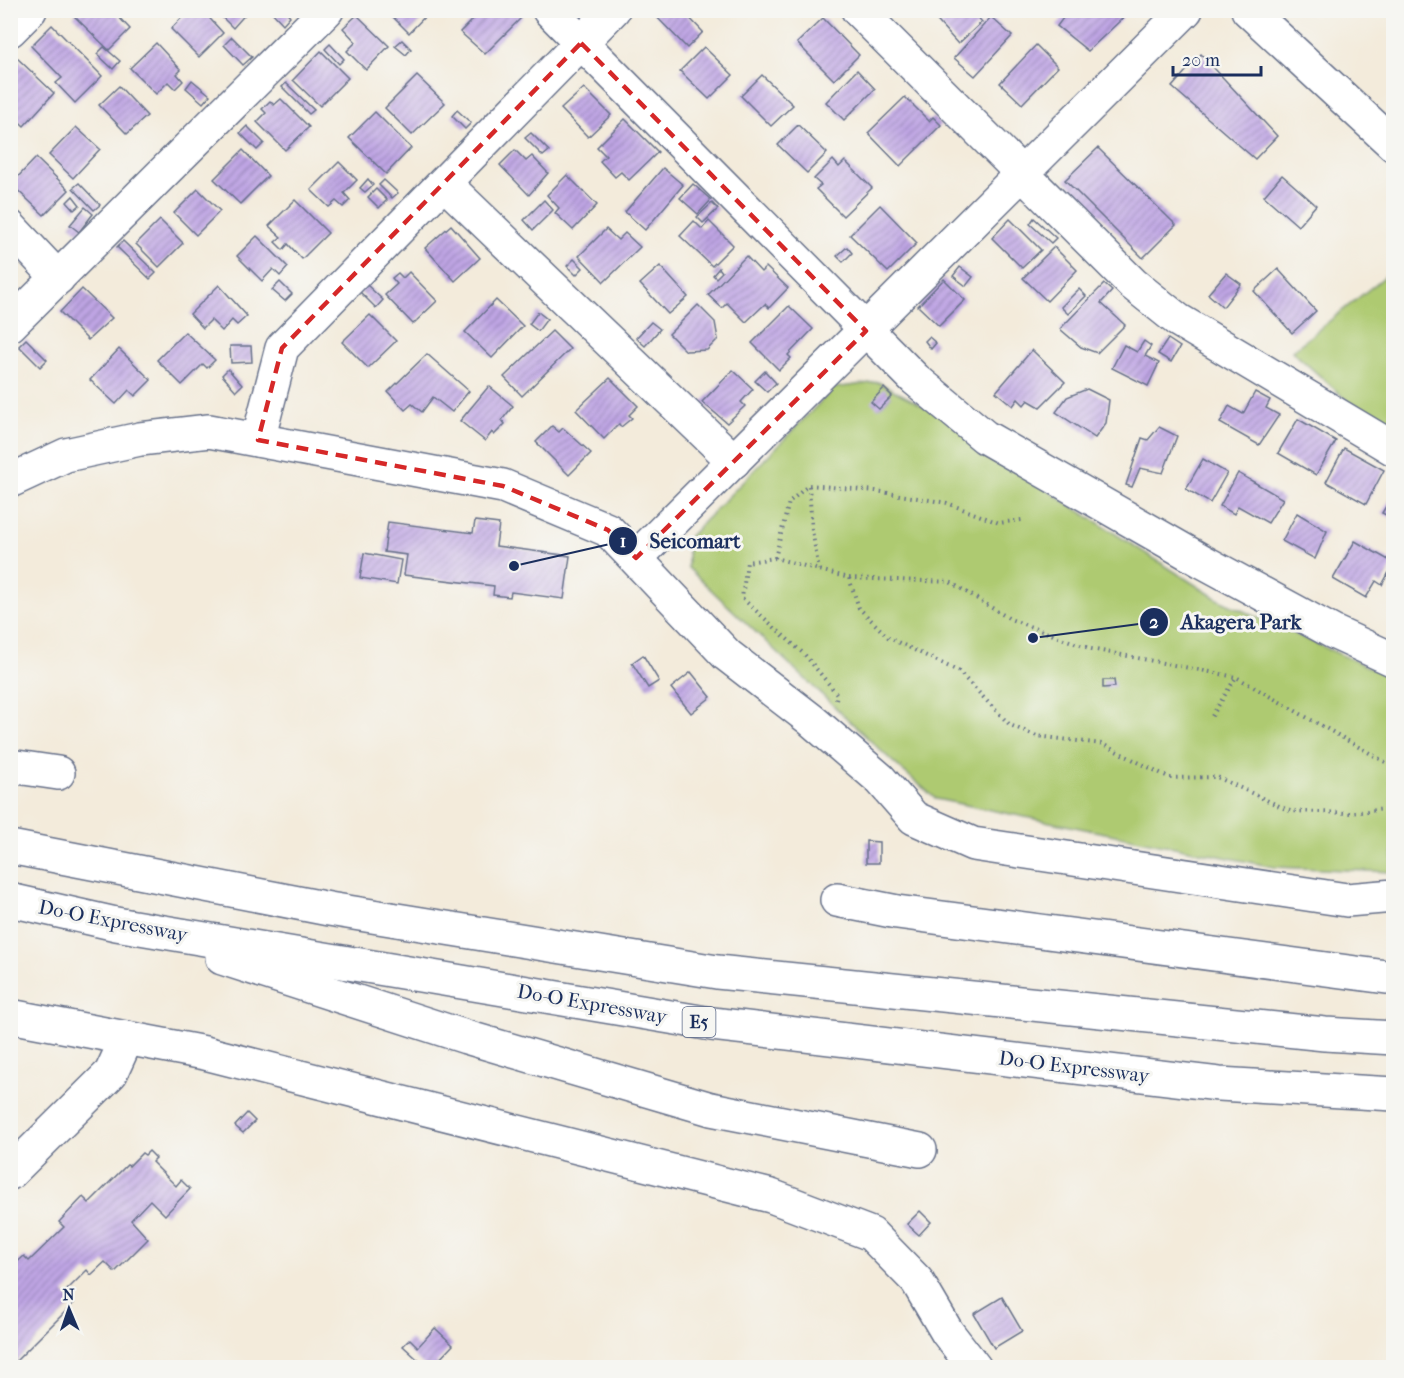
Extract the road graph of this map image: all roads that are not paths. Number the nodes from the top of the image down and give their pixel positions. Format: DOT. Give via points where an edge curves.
graph roads {
  1 [pos="30,10"];
  2 [pos="327,10"];
  3 [pos="549,10"];
  4 [pos="613,10"];
  5 [pos="858,10"];
  6 [pos="1186,10"];
  7 [pos="1248,10"];
  8 [pos="10,30"];
  9 [pos="581,43"];
  10 [pos="1394,145"];
  11 [pos="1022,173"];
  12 [pos="444,183"];
  13 [pos="10,227"];
  14 [pos="58,278"];
  15 [pos="10,325"];
  16 [pos="867,331"];
  17 [pos="258,440"];
  18 [pos="1394,449"];
  19 [pos="734,461"];
  20 [pos="10,482"];
  21 [pos="636,558"];
  22 [pos="1387,647"];
  23 [pos="10,766"];
  24 [pos="58,773"];
  25 [pos="10,847"];
  26 [pos="1394,896"];
  27 [pos="10,900"];
  28 [pos="837,900"];
  29 [pos="116,924"];
  30 [pos="1394,978"];
  31 [pos="10,1016"];
  32 [pos="127,1038"];
  33 [pos="1394,1038"];
  34 [pos="1394,1094"];
  35 [pos="920,1150"];
  36 [pos="10,1173"];
  37 [pos="975,1368"];
  1 -- 8 [label="main road"];
  2 -- 14 [label="main road"];
  3 -- 9 [label="main road"];
  4 -- 9 [label="main road"];
  5 -- 11 [label="main road"];
  6 -- 11 [label="main road"];
  7 -- 10 [label="main road"];
  9 -- 12 [label="main road"];
  9 -- 16 [label="main road"];
  11 -- 16 [label="main road"];
  11 -- 18 [label="main road" via="1133,284 1178,320"];
  12 -- 17 [label="main road" via="282,348"];
  12 -- 19 [label="main road"];
  13 -- 14 [label="main road"];
  14 -- 15 [label="main road"];
  16 -- 19 [label="main road"];
  16 -- 22 [label="main road" via="915,379 986,437 1212,566"];
  17 -- 20 [label="main road" via="209,431 140,439 66,455"];
  17 -- 21 [label="main road" via="503,486 608,530"];
  19 -- 21 [label="main road"];
  21 -- 26 [label="main road" via="727,655 825,731 880,779 914,818 972,844 1347,900"];
  23 -- 24 [label="main road"];
  25 -- 33 [label="main road" via="329,909 717,972"];
  27 -- 29 [label="main road, Do-O Expressway / E5"];
  28 -- 30 [label="main road" via="897,912"];
  29 -- 34 [label="main road, Do-O Expressway / E5" via="712,1024 1219,1084"];
  29 -- 35 [label="main road" via="466,1037 700,1106"];
  31 -- 32 [label="main road"];
  32 -- 36 [label="main road" via="111,1073"];
  32 -- 37 [label="main road" via="205,1053 771,1196 871,1234 917,1281 947,1332"];
}
